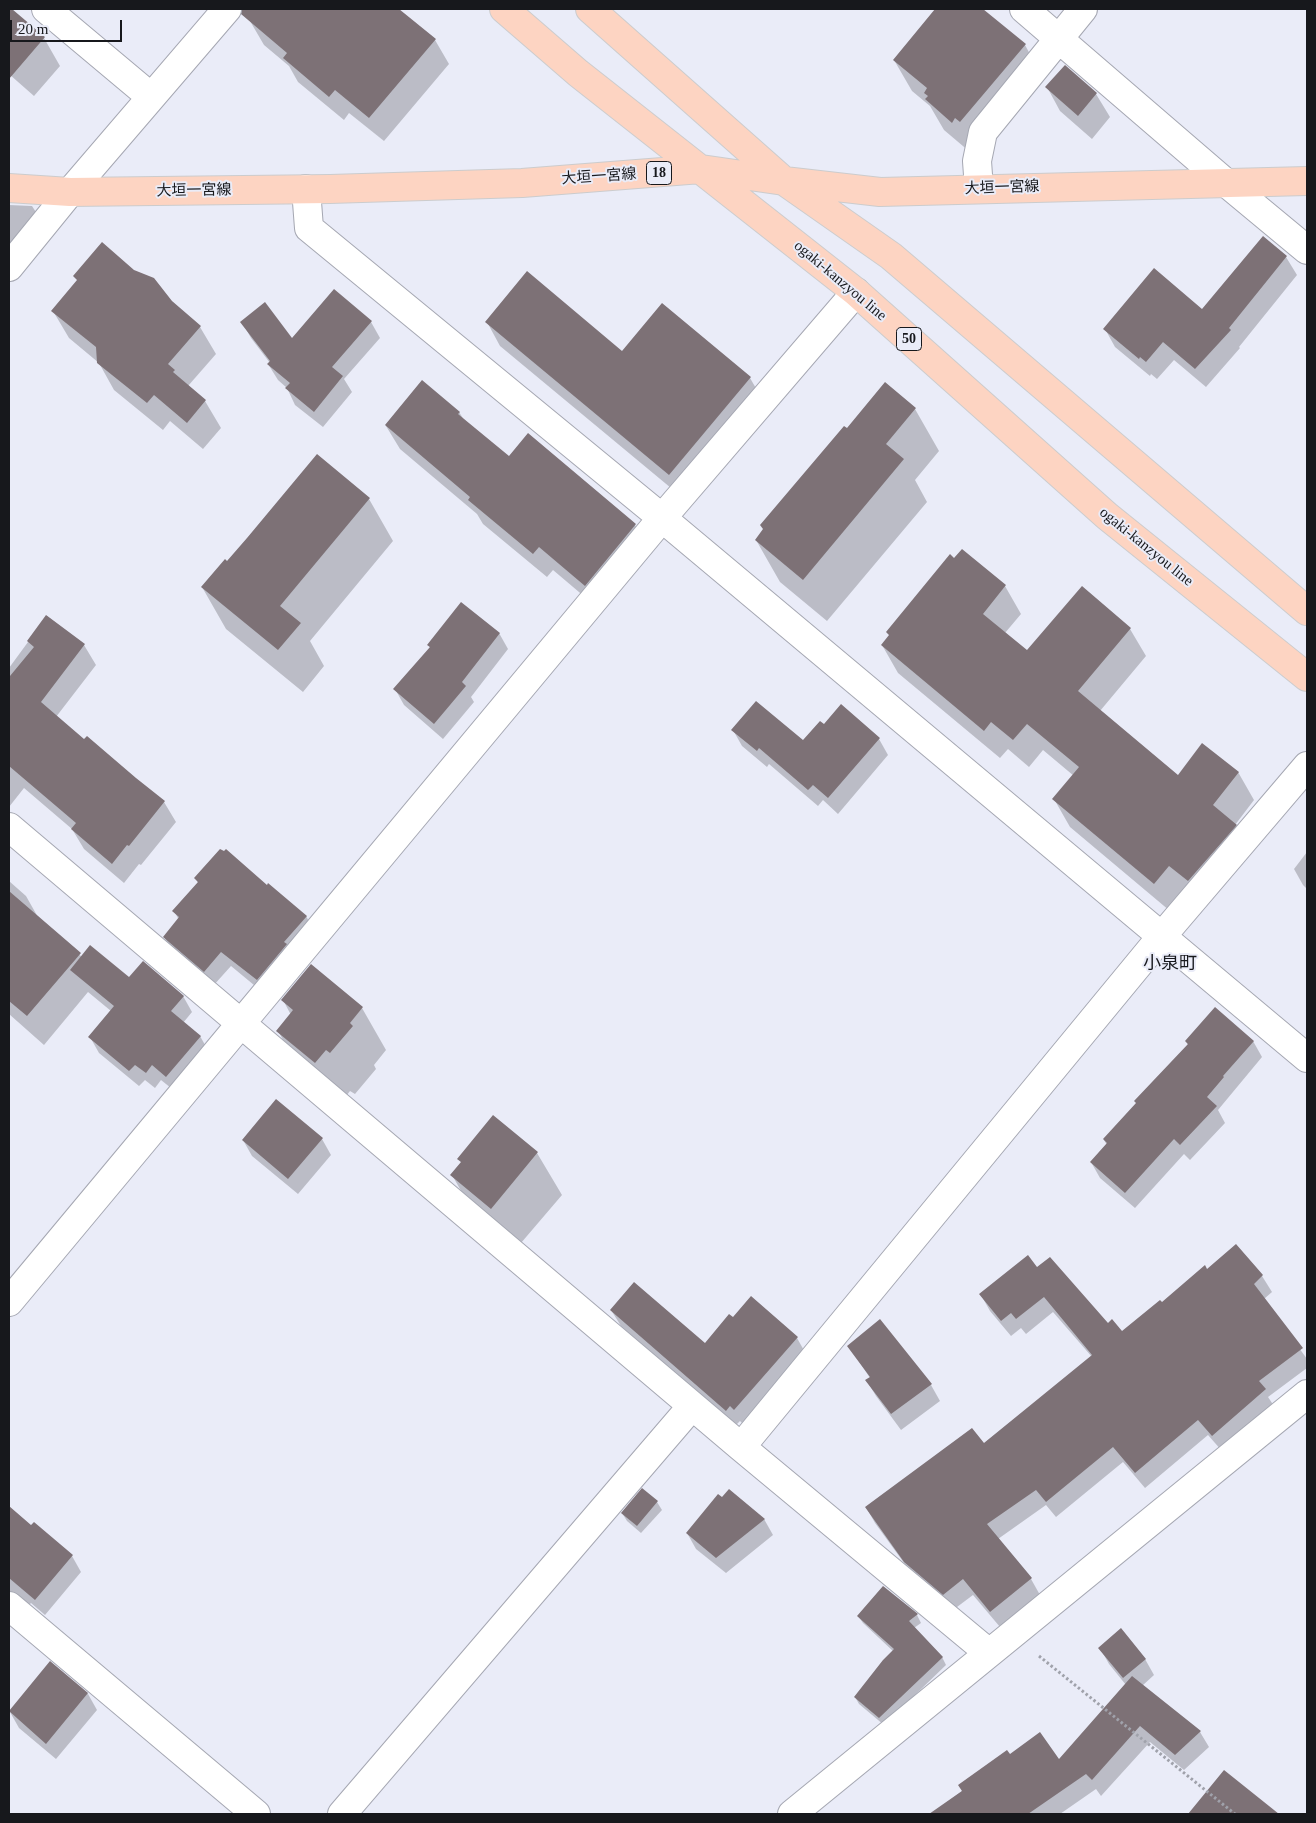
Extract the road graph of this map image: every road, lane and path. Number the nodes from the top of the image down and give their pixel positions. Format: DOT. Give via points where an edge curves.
graph roads {
  1 [pos="46,9"];
  2 [pos="227,9"];
  3 [pos="504,9"];
  4 [pos="590,9"];
  5 [pos="1024,9"];
  6 [pos="1083,9"];
  7 [pos="1059,38"];
  8 [pos="151,97"];
  9 [pos="701,170"];
  10 [pos="1307,180"];
  11 [pos="784,181"];
  12 [pos="1225,182"];
  13 [pos="9,188"];
  14 [pos="979,188"];
  15 [pos="306,189"];
  16 [pos="70,192"];
  17 [pos="1307,250"];
  18 [pos="9,267"];
  19 [pos="856,292"];
  20 [pos="662,518"];
  21 [pos="1307,611"];
  22 [pos="1307,677"];
  23 [pos="1307,766"];
  24 [pos="9,827"];
  25 [pos="1162,936"];
  26 [pos="241,1024"];
  27 [pos="1307,1058"];
  28 [pos="9,1302"];
  29 [pos="1307,1394"];
  30 [pos="692,1406"];
  31 [pos="741,1447"];
  32 [pos="9,1606"];
  33 [pos="1015,1632"];
  34 [pos="989,1653"];
  35 [pos="256,1814"];
  36 [pos="342,1814"];
  37 [pos="792,1814"];
  38 [pos="1235,1814"];
  1 -- 8 [label="street"];
  2 -- 8 [label="street"];
  3 -- 9 [label="main road, ogaki-kanzyou line / 50" via="578,73"];
  4 -- 11 [label="main road"];
  5 -- 7 [label="street"];
  6 -- 7 [label="street"];
  7 -- 12 [label="street"];
  7 -- 14 [label="street" via="983,132 977,161"];
  8 -- 16 [label="street"];
  9 -- 11 [label="main road, 大垣一宮線 / 18"];
  9 -- 15 [label="main road, 大垣一宮線 / 18" via="522,183"];
  9 -- 19 [label="main road, ogaki-kanzyou line / 50"];
  10 -- 12 [label="main road, 大垣一宮線 / 18"];
  11 -- 14 [label="main road, 大垣一宮線 / 18" via="880,192"];
  11 -- 21 [label="main road" via="891,256"];
  12 -- 14 [label="main road, 大垣一宮線 / 18"];
  12 -- 17 [label="street"];
  13 -- 16 [label="main road, 大垣一宮線 / 18"];
  15 -- 16 [label="main road, 大垣一宮線 / 18"];
  15 -- 20 [label="street" via="309,228"];
  16 -- 18 [label="street"];
  19 -- 20 [label="street"];
  19 -- 22 [label="main road, ogaki-kanzyou line / 50" via="1107,516"];
  20 -- 25 [label="street"];
  20 -- 26 [label="street"];
  23 -- 25 [label="street"];
  24 -- 26 [label="street"];
  25 -- 27 [label="street"];
  25 -- 31 [label="street"];
  26 -- 28 [label="street"];
  26 -- 30 [label="street"];
  29 -- 33 [label="street"];
  30 -- 31 [label="street"];
  30 -- 36 [label="street"];
  31 -- 34 [label="street"];
  32 -- 35 [label="street"];
  33 -- 34 [label="street"];
  33 -- 38 [label="path" via="1027,1647"];
  34 -- 37 [label="street"];
}
